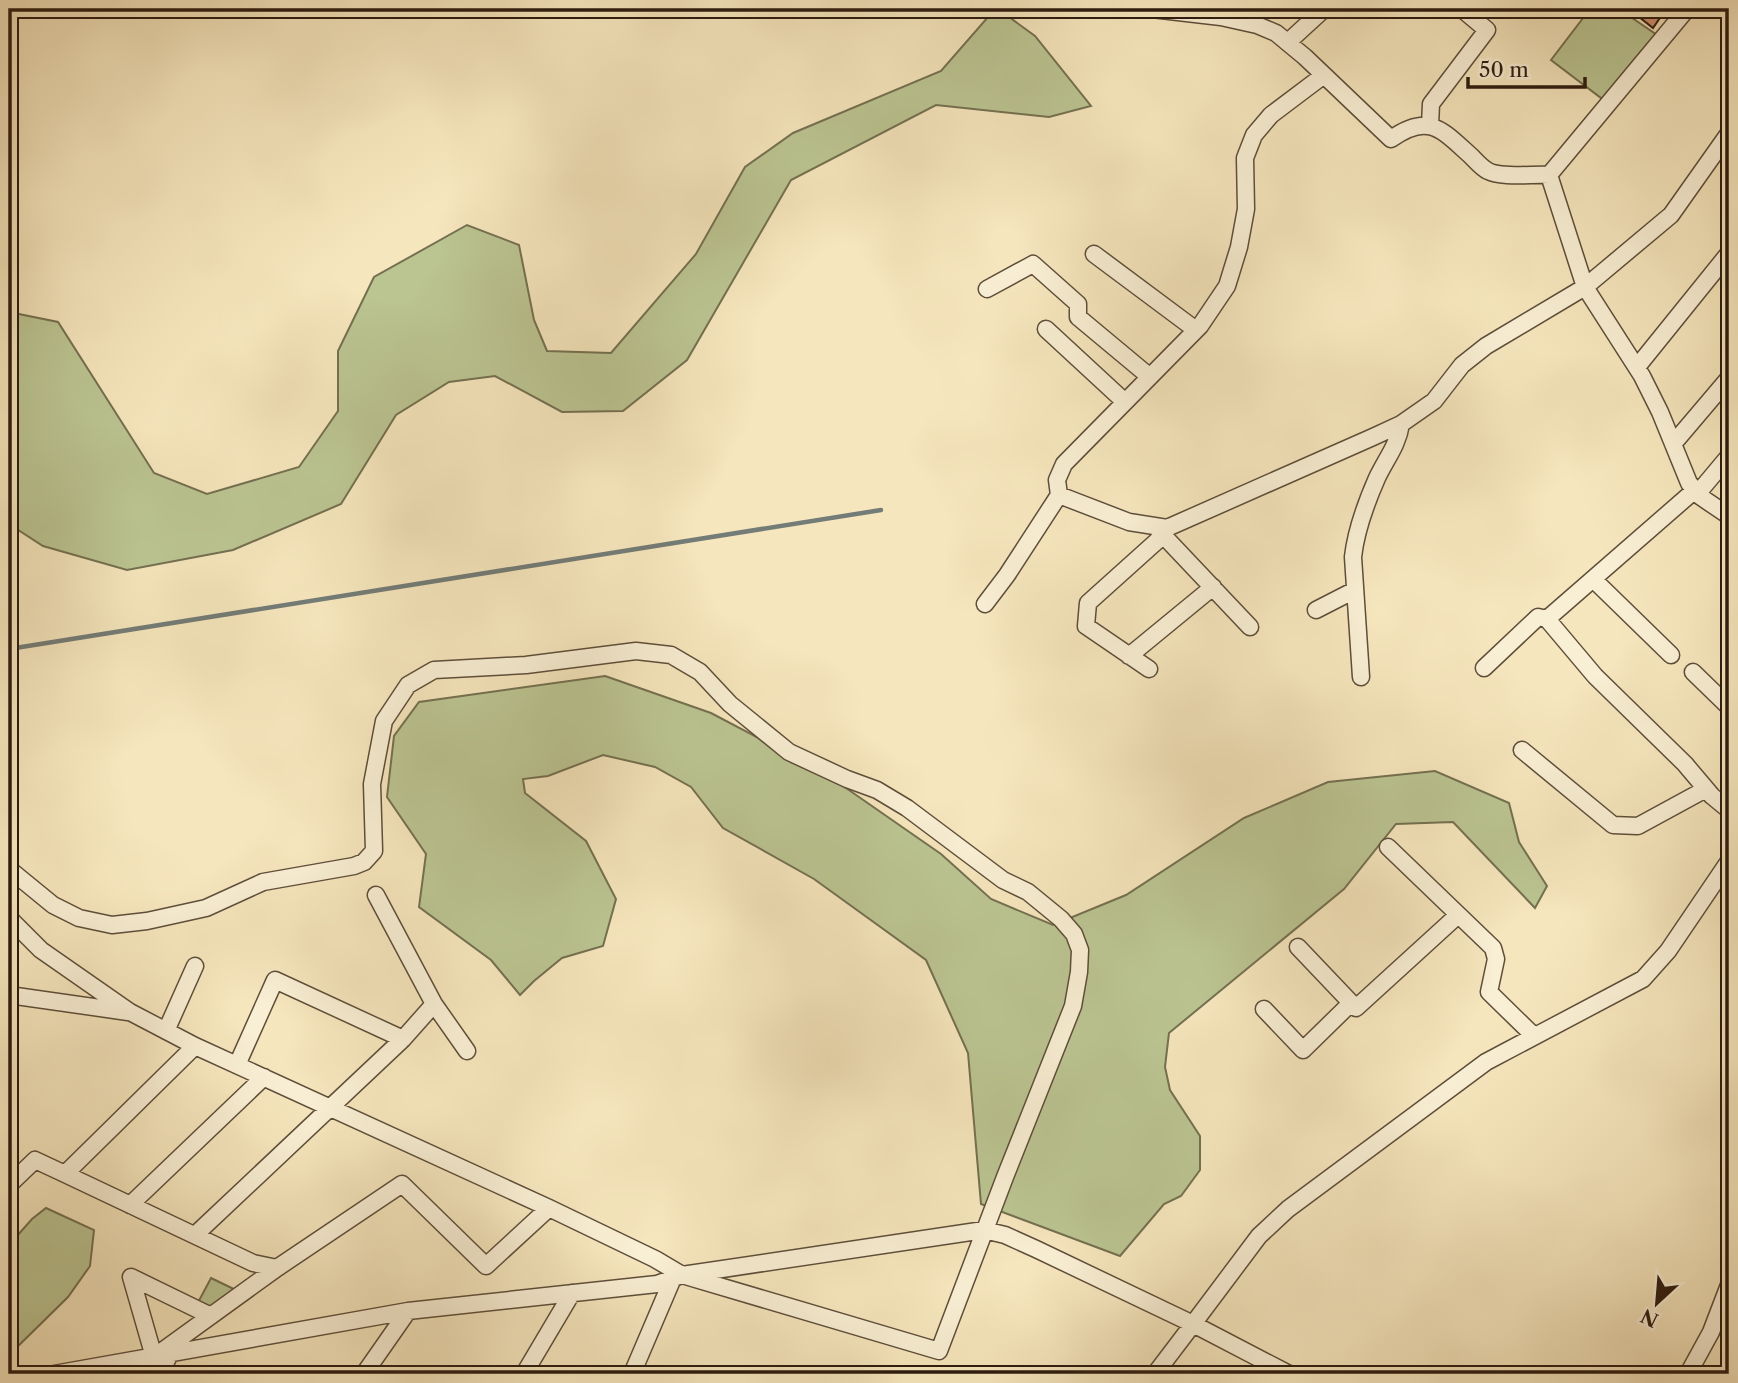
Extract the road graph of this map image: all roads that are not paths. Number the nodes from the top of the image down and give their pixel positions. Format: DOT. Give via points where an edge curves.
graph roads {
  1 [pos="1152,9"];
  2 [pos="1324,9"];
  3 [pos="1462,9"];
  4 [pos="1687,9"];
  5 [pos="1206,12"];
  6 [pos="1288,42"];
  7 [pos="1324,75"];
  8 [pos="1430,125"];
  9 [pos="1729,133"];
  10 [pos="1549,175"];
  11 [pos="1729,253"];
  12 [pos="1094,254"];
  13 [pos="1585,287"];
  14 [pos="987,289"];
  15 [pos="1046,329"];
  16 [pos="1196,330"];
  17 [pos="1637,367"];
  18 [pos="1150,377"];
  19 [pos="1729,378"];
  20 [pos="1125,402"];
  21 [pos="1401,424"];
  22 [pos="1673,444"];
  23 [pos="1729,456"];
  24 [pos="1696,491"];
  25 [pos="1059,495"];
  26 [pos="1729,516"];
  27 [pos="1165,531"];
  28 [pos="1593,579"];
  29 [pos="1213,587"];
  30 [pos="1355,590"];
  31 [pos="985,604"];
  32 [pos="1316,610"];
  33 [pos="1547,619"];
  34 [pos="1250,627"];
  35 [pos="1671,655"];
  36 [pos="1129,656"];
  37 [pos="1484,668"];
  38 [pos="1149,669"];
  39 [pos="1693,672"];
  40 [pos="1361,677"];
  41 [pos="1729,707"];
  42 [pos="1522,750"];
  43 [pos="1706,789"];
  44 [pos="1729,810"];
  45 [pos="1388,847"];
  46 [pos="1729,861"];
  47 [pos="9,869"];
  48 [pos="376,895"];
  49 [pos="1458,915"];
  50 [pos="9,918"];
  51 [pos="1298,947"];
  52 [pos="195,966"];
  53 [pos="9,995"];
  54 [pos="1351,1003"];
  55 [pos="434,1004"];
  56 [pos="1264,1009"];
  57 [pos="130,1012"];
  58 [pos="166,1031"];
  59 [pos="1534,1036"];
  60 [pos="403,1039"];
  61 [pos="195,1046"];
  62 [pos="467,1051"];
  63 [pos="237,1065"];
  64 [pos="264,1076"];
  65 [pos="330,1106"];
  66 [pos="65,1174"];
  67 [pos="9,1185"];
  68 [pos="130,1205"];
  69 [pos="549,1208"];
  70 [pos="984,1230"];
  71 [pos="195,1235"];
  72 [pos="277,1268"];
  73 [pos="677,1276"];
  74 [pos="1729,1284"];
  75 [pos="572,1293"];
  76 [pos="408,1311"];
  77 [pos="211,1316"];
  78 [pos="1193,1324"];
  79 [pos="162,1356"];
  80 [pos="83,1372"];
  81 [pos="54,1374"];
  82 [pos="160,1374"];
  83 [pos="364,1374"];
  84 [pos="524,1374"];
  85 [pos="632,1374"];
  86 [pos="1155,1374"];
  87 [pos="1289,1374"];
  88 [pos="1688,1374"];
  1 -- 5 [label="street"];
  2 -- 6 [label="street"];
  3 -- 8 [label="street" via="1487,30 1431,104"];
  4 -- 10 [label="street"];
  5 -- 6 [label="street" via="1257,25"];
  6 -- 7 [label="street"];
  7 -- 8 [label="street" via="1391,139 1402,131"];
  7 -- 16 [label="street" via="1271,115 1254,135 1245,158 1246,209 1227,286"];
  8 -- 10 [label="street" via="1487,171"];
  9 -- 13 [label="street" via="1671,215"];
  10 -- 13 [label="street"];
  11 -- 17 [label="street"];
  12 -- 16 [label="street"];
  13 -- 17 [label="street"];
  13 -- 21 [label="street" via="1486,346 1462,365 1434,401"];
  14 -- 18 [label="street" via="1033,264 1079,304 1078,317"];
  15 -- 20 [label="street"];
  16 -- 18 [label="street"];
  17 -- 22 [label="street"];
  18 -- 20 [label="street"];
  19 -- 22 [label="street"];
  20 -- 25 [label="street" via="1064,464 1057,480"];
  21 -- 27 [label="street"];
  21 -- 30 [label="street" via="1355,537"];
  22 -- 24 [label="street"];
  23 -- 24 [label="street"];
  24 -- 26 [label="street"];
  24 -- 28 [label="street"];
  25 -- 27 [label="street"];
  25 -- 31 [label="street"];
  27 -- 29 [label="street"];
  27 -- 36 [label="street" via="1088,603 1086,626"];
  28 -- 33 [label="street"];
  28 -- 35 [label="street"];
  29 -- 34 [label="street"];
  29 -- 36 [label="street"];
  30 -- 32 [label="street"];
  30 -- 40 [label="street"];
  33 -- 37 [label="street" via="1538,617"];
  33 -- 43 [label="street" via="1595,676"];
  36 -- 38 [label="street"];
  39 -- 41 [label="street"];
  42 -- 43 [label="street" via="1613,825 1638,826"];
  43 -- 44 [label="street"];
  45 -- 49 [label="street"];
  46 -- 59 [label="street" via="1668,951 1643,979"];
  47 -- 70 [label="street" via="53,905 79,918 112,925 206,908 263,881 354,866 374,851 372,784 384,721 408,685 420,676 434,670 526,665 636,650 671,655 700,672 730,704 789,752 907,808 1003,880 1028,891 1074,934 1080,950 1073,1006"];
  48 -- 55 [label="street"];
  49 -- 54 [label="street" via="1356,1008"];
  49 -- 59 [label="street" via="1493,948 1496,959 1489,992"];
  50 -- 57 [label="street" via="40,950"];
  51 -- 54 [label="street"];
  52 -- 58 [label="street"];
  53 -- 57 [label="street"];
  54 -- 56 [label="street" via="1303,1050"];
  55 -- 60 [label="street"];
  55 -- 62 [label="street"];
  57 -- 58 [label="street"];
  58 -- 61 [label="street"];
  59 -- 78 [label="street" via="1486,1062 1288,1209 1259,1236"];
  60 -- 63 [label="street" via="275,980"];
  60 -- 65 [label="street"];
  61 -- 63 [label="street"];
  61 -- 66 [label="street"];
  63 -- 64 [label="street"];
  64 -- 65 [label="street"];
  64 -- 68 [label="street"];
  65 -- 69 [label="street"];
  65 -- 71 [label="street"];
  66 -- 67 [label="street" via="35,1160"];
  66 -- 68 [label="street"];
  68 -- 71 [label="street"];
  69 -- 72 [label="street" via="486,1266 402,1184"];
  69 -- 73 [label="street" via="656,1259"];
  70 -- 73 [label="street"];
  70 -- 73 [label="street" via="939,1350"];
  70 -- 78 [label="street" via="1036,1249"];
  71 -- 72 [label="street" via="253,1263"];
  72 -- 77 [label="street"];
  73 -- 75 [label="street" via="657,1284"];
  73 -- 85 [label="street"];
  74 -- 88 [label="street" via="1712,1332"];
  75 -- 76 [label="street"];
  75 -- 84 [label="street"];
  76 -- 79 [label="street"];
  76 -- 83 [label="street"];
  77 -- 79 [label="street"];
  77 -- 79 [label="street" via="131,1278"];
  78 -- 86 [label="street"];
  78 -- 87 [label="street"];
  79 -- 80 [label="street"];
  79 -- 82 [label="street"];
  80 -- 81 [label="street"];
}
